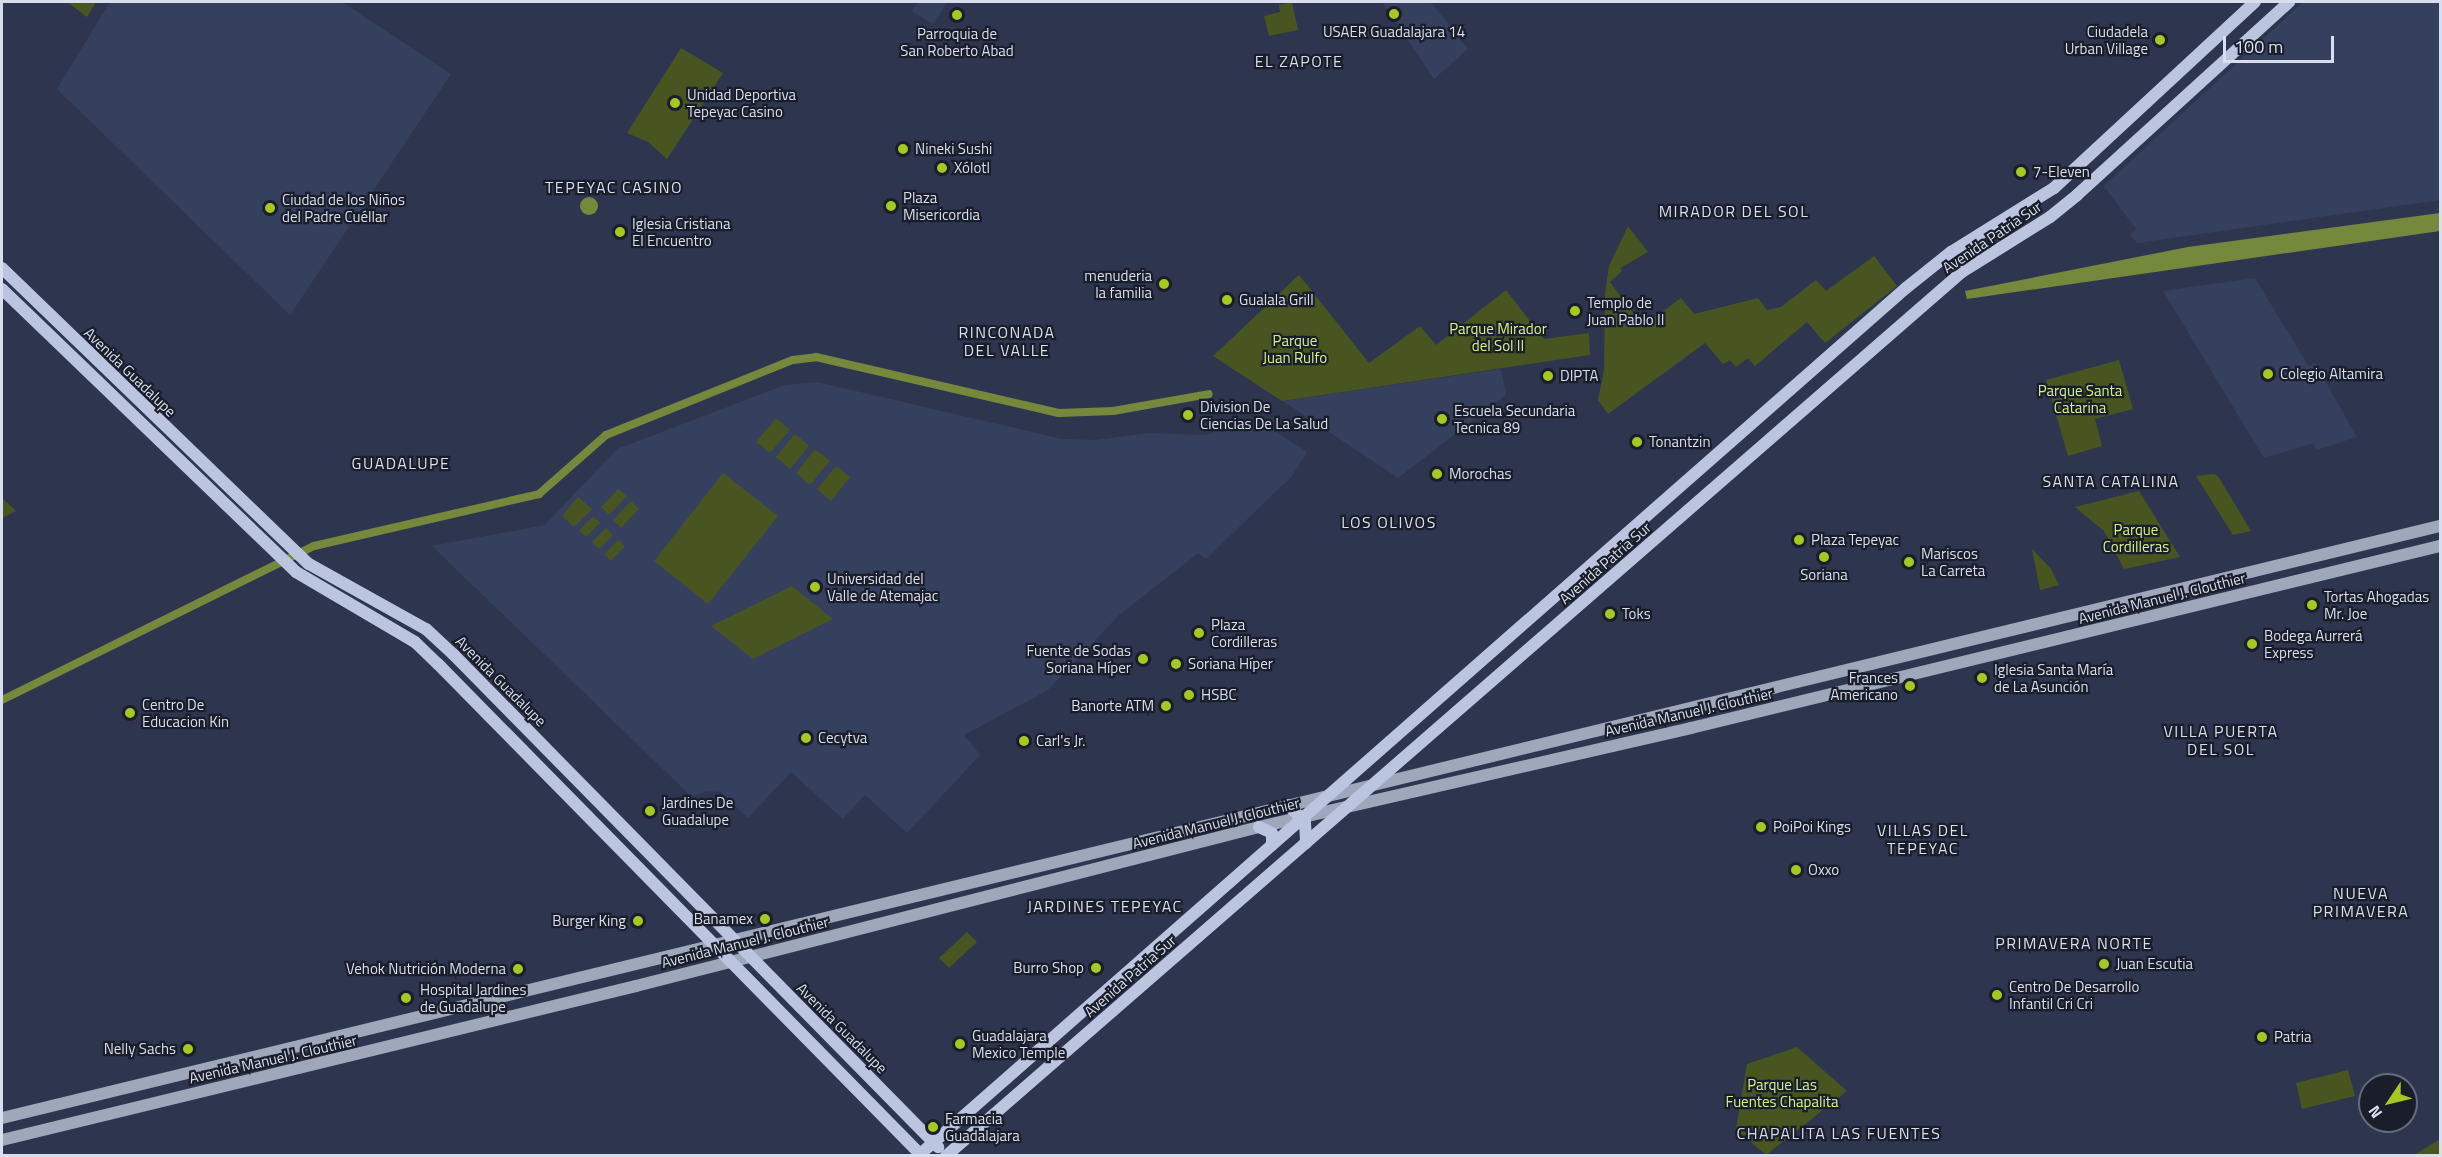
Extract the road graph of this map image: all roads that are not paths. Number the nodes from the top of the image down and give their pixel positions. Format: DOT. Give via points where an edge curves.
graph roads {
  1 [pos="2255,2"];
  2 [pos="2289,2"];
  3 [pos="2,268"];
  4 [pos="2,289"];
  5 [pos="2440,526"];
  6 [pos="2440,546"];
  7 [pos="1994,633"];
  8 [pos="1999,653"];
  9 [pos="1819,676"];
  10 [pos="1824,696"];
  11 [pos="1373,785"];
  12 [pos="1328,796"];
  13 [pos="1288,806"];
  14 [pos="1346,808"];
  15 [pos="1302,817"];
  16 [pos="1259,827"];
  17 [pos="1306,843"];
  18 [pos="1272,845"];
  19 [pos="952,886"];
  20 [pos="957,905"];
  21 [pos="833,916"];
  22 [pos="838,934"];
  23 [pos="733,940"];
  24 [pos="716,944"];
  25 [pos="749,956"];
  26 [pos="732,961"];
  27 [pos="489,1000"];
  28 [pos="493,1021"];
  29 [pos="2,1118"];
  30 [pos="2,1140"];
  31 [pos="934,1142"];
  32 [pos="920,1155"];
  33 [pos="946,1155"];
  1 -- 12 [label="main road, Avenida Patria Sur" via="2065,179 2029,207 1951,252 1906,288"];
  2 -- 11 [label="main road, Avenida Patria Sur" via="2077,195 2050,218 1962,272"];
  3 -- 23 [label="main road, Avenida Guadalupe" via="291,549 309,564 426,629"];
  4 -- 24 [label="main road, Avenida Guadalupe" via="296,572 415,642"];
  5 -- 7 [label="main road, Avenida Manuel J. Clouthier"];
  6 -- 8 [label="main road, Avenida Manuel J. Clouthier"];
  7 -- 8 [label="main road"];
  7 -- 9 [label="main road, Avenida Manuel J. Clouthier"];
  8 -- 10 [label="main road, Avenida Manuel J. Clouthier"];
  9 -- 10 [label="main road"];
  9 -- 11 [label="main road, Avenida Manuel J. Clouthier"];
  10 -- 14 [label="main road, Avenida Manuel J. Clouthier"];
  11 -- 12 [label="main road, Avenida Manuel J. Clouthier"];
  11 -- 14 [label="main road, Avenida Patria Sur"];
  12 -- 13 [label="main road, Avenida Manuel J. Clouthier"];
  12 -- 15 [label="main road, Avenida Patria Sur"];
  13 -- 15 [label="main road"];
  13 -- 19 [label="main road, Avenida Manuel J. Clouthier"];
  14 -- 15 [label="main road, Avenida Manuel J. Clouthier"];
  14 -- 17 [label="main road, Avenida Patria Sur"];
  15 -- 16 [label="main road, Avenida Manuel J. Clouthier"];
  15 -- 17 [label="main road"];
  15 -- 18 [label="main road, Avenida Patria Sur"];
  16 -- 18 [label="main road" via="1272,833"];
  16 -- 20 [label="main road, Avenida Manuel J. Clouthier"];
  17 -- 33 [label="main road, Avenida Patria Sur"];
  18 -- 31 [label="main road, Avenida Patria Sur"];
  19 -- 20 [label="main road"];
  19 -- 21 [label="main road, Avenida Manuel J. Clouthier"];
  20 -- 22 [label="main road, Avenida Manuel J. Clouthier"];
  21 -- 22 [label="main road"];
  21 -- 23 [label="main road, Avenida Manuel J. Clouthier"];
  22 -- 25 [label="main road, Avenida Manuel J. Clouthier"];
  23 -- 24 [label="main road, Avenida Manuel J. Clouthier"];
  23 -- 25 [label="main road, Avenida Guadalupe"];
  24 -- 26 [label="main road, Avenida Guadalupe"];
  24 -- 27 [label="main road, Avenida Manuel J. Clouthier"];
  25 -- 26 [label="main road, Avenida Manuel J. Clouthier"];
  25 -- 31 [label="main road, Avenida Guadalupe"];
  26 -- 28 [label="main road, Avenida Manuel J. Clouthier"];
  26 -- 32 [label="main road, Avenida Guadalupe"];
  27 -- 28 [label="main road" via="494,1008"];
  27 -- 29 [label="main road, Avenida Manuel J. Clouthier"];
  28 -- 30 [label="main road, Avenida Manuel J. Clouthier"];
  31 -- 32 [label="main road, Avenida Patria Sur"];
  31 -- 33 [label="main road, Avenida Guadalupe"];
}
